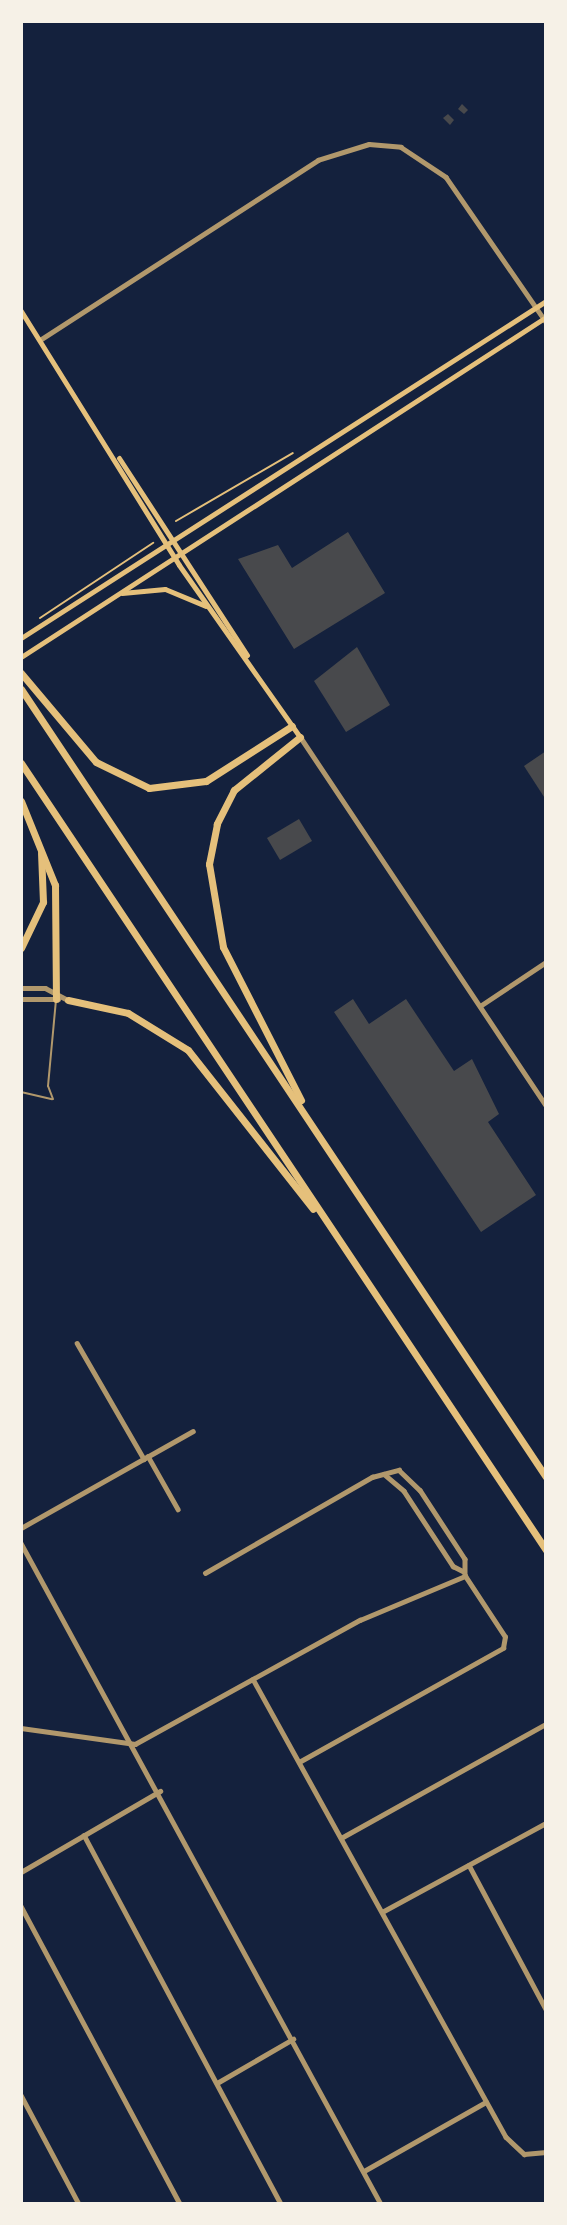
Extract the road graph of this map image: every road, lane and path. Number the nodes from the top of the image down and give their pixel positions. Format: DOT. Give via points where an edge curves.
graph roads {
  1 [pos="546,300"];
  2 [pos="536,307"];
  3 [pos="21,311"];
  4 [pos="545,319"];
  5 [pos="40,340"];
  6 [pos="97,428"];
  7 [pos="293,453"];
  8 [pos="176,521"];
  9 [pos="176,539"];
  10 [pos="153,543"];
  11 [pos="168,544"];
  12 [pos="184,552"];
  13 [pos="175,558"];
  14 [pos="119,593"];
  15 [pos="207,606"];
  16 [pos="45,613"];
  17 [pos="21,638"];
  18 [pos="22,657"];
  19 [pos="21,673"];
  20 [pos="21,689"];
  21 [pos="269,691"];
  22 [pos="292,726"];
  23 [pos="300,737"];
  24 [pos="21,763"];
  25 [pos="21,801"];
  26 [pos="34,826"];
  27 [pos="21,947"];
  28 [pos="546,961"];
  29 [pos="21,988"];
  30 [pos="56,996"];
  31 [pos="21,999"];
  32 [pos="68,1000"];
  33 [pos="480,1006"];
  34 [pos="21,1091"];
  35 [pos="546,1106"];
  36 [pos="319,1135"];
  37 [pos="352,1259"];
  38 [pos="77,1343"];
  39 [pos="193,1431"];
  40 [pos="146,1458"];
  41 [pos="384,1474"];
  42 [pos="546,1477"];
  43 [pos="178,1509"];
  44 [pos="21,1528"];
  45 [pos="21,1543"];
  46 [pos="546,1550"];
  47 [pos="205,1573"];
  48 [pos="464,1573"];
  49 [pos="254,1679"];
  50 [pos="546,1724"];
  51 [pos="21,1728"];
  52 [pos="135,1744"];
  53 [pos="299,1762"];
  54 [pos="160,1791"];
  55 [pos="546,1823"];
  56 [pos="84,1835"];
  57 [pos="341,1838"];
  58 [pos="469,1865"];
  59 [pos="21,1872"];
  60 [pos="21,1906"];
  61 [pos="382,1912"];
  62 [pos="546,2009"];
  63 [pos="293,2039"];
  64 [pos="217,2083"];
  65 [pos="21,2095"];
  66 [pos="486,2102"];
  67 [pos="546,2152"];
  68 [pos="364,2171"];
  69 [pos="79,2204"];
  70 [pos="180,2204"];
  71 [pos="281,2204"];
  72 [pos="381,2204"];
  1 -- 2 [label="main road"];
  2 -- 4 [label="street"];
  2 -- 5 [label="street" via="436,167 401,147 369,144 318,160"];
  2 -- 9 [label="main road"];
  3 -- 5 [label="main road"];
  4 -- 12 [label="main road"];
  5 -- 6 [label="main road"];
  6 -- 9 [label="main road"];
  6 -- 11 [label="main road"];
  7 -- 8 [label="path"];
  9 -- 11 [label="main road"];
  9 -- 12 [label="main road"];
  10 -- 16 [label="path"];
  11 -- 13 [label="main road"];
  11 -- 17 [label="main road"];
  12 -- 13 [label="main road"];
  12 -- 21 [label="main road"];
  13 -- 14 [label="main road"];
  13 -- 15 [label="main road"];
  14 -- 15 [label="main road" via="169,590"];
  14 -- 18 [label="main road"];
  15 -- 21 [label="main road"];
  19 -- 22 [label="highway" via="93,759 149,788 209,780"];
  20 -- 36 [label="highway"];
  21 -- 22 [label="main road"];
  22 -- 23 [label="main road"];
  23 -- 33 [label="street"];
  23 -- 36 [label="highway" via="251,771 229,799 213,836 209,876 226,954"];
  24 -- 37 [label="highway"];
  25 -- 26 [label="highway"];
  26 -- 27 [label="highway" via="45,891 36,925"];
  26 -- 30 [label="highway" via="55,890"];
  28 -- 33 [label="street"];
  29 -- 30 [label="street"];
  30 -- 31 [label="street"];
  30 -- 32 [label="street"];
  30 -- 34 [label="lane" via="48,1088 53,1099"];
  32 -- 37 [label="highway" via="128,1013 193,1055"];
  33 -- 35 [label="street"];
  36 -- 42 [label="highway"];
  37 -- 46 [label="highway"];
  38 -- 40 [label="street"];
  39 -- 40 [label="street"];
  40 -- 43 [label="street"];
  40 -- 44 [label="street"];
  41 -- 47 [label="street"];
  41 -- 48 [label="street" via="404,1490 453,1566"];
  41 -- 48 [label="street" via="399,1470 413,1481 465,1559"];
  45 -- 52 [label="street"];
  48 -- 49 [label="street" via="366,1616"];
  48 -- 53 [label="street" via="505,1637 503,1648"];
  49 -- 52 [label="street"];
  49 -- 53 [label="street"];
  50 -- 57 [label="street"];
  51 -- 52 [label="street"];
  52 -- 54 [label="street"];
  53 -- 57 [label="street"];
  54 -- 56 [label="street"];
  54 -- 63 [label="street"];
  55 -- 58 [label="street"];
  56 -- 59 [label="street"];
  56 -- 64 [label="street"];
  57 -- 61 [label="street"];
  58 -- 61 [label="street"];
  58 -- 62 [label="street"];
  60 -- 70 [label="street"];
  61 -- 66 [label="street"];
  63 -- 64 [label="street"];
  63 -- 68 [label="street"];
  64 -- 71 [label="street"];
  65 -- 69 [label="street"];
  66 -- 67 [label="street" via="514,2148 537,2155"];
  66 -- 68 [label="street"];
  68 -- 72 [label="street"];
}
